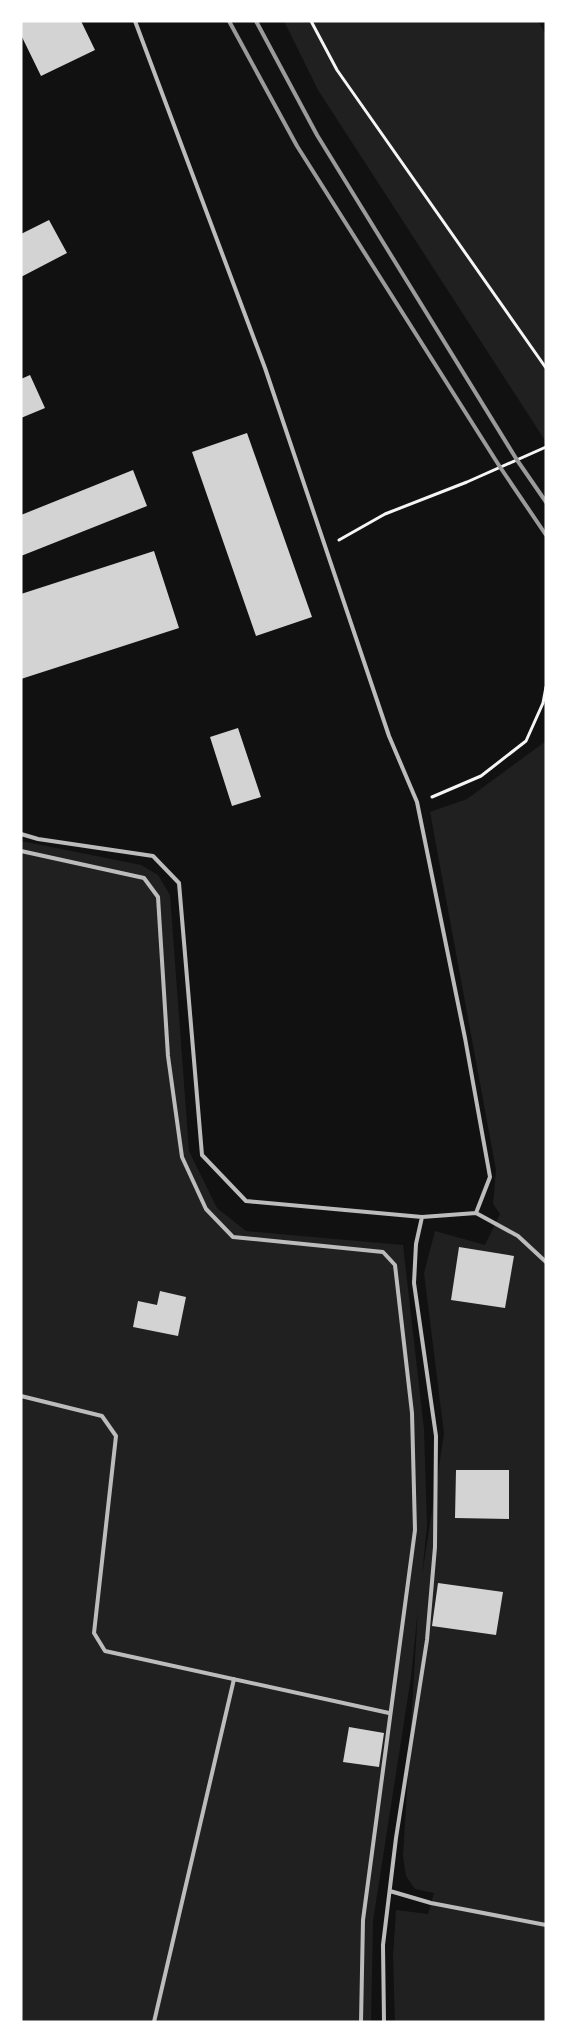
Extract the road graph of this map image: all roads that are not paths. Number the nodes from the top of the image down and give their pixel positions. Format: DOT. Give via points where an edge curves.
graph roads {
  1 [pos="135,21"];
  2 [pos="21,834"];
  3 [pos="21,851"];
  4 [pos="476,1213"];
  5 [pos="422,1217"];
  6 [pos="546,1262"];
  7 [pos="21,1396"];
  8 [pos="234,1679"];
  9 [pos="389,1713"];
  10 [pos="390,1891"];
  11 [pos="546,1925"];
  12 [pos="154,2022"];
  13 [pos="361,2022"];
  14 [pos="384,2022"];
  1 -- 4 [label="lane" via="265,368 389,736 418,802 490,1177"];
  2 -- 5 [label="lane" via="153,856 179,883 202,1155 246,1201"];
  3 -- 9 [label="lane" via="144,878 158,897 168,1056 182,1157 206,1209 233,1237 383,1252 395,1265 412,1413 415,1530"];
  4 -- 5 [label="lane"];
  4 -- 6 [label="lane" via="518,1236"];
  5 -- 10 [label="lane" via="416,1244 414,1283 436,1436 435,1547 428,1640"];
  7 -- 8 [label="lane" via="102,1416 116,1436 94,1633 105,1650"];
  8 -- 9 [label="lane"];
  8 -- 12 [label="lane"];
  9 -- 13 [label="lane" via="363,1920"];
  10 -- 11 [label="lane" via="431,1903"];
  10 -- 14 [label="lane" via="383,1945"];
}
